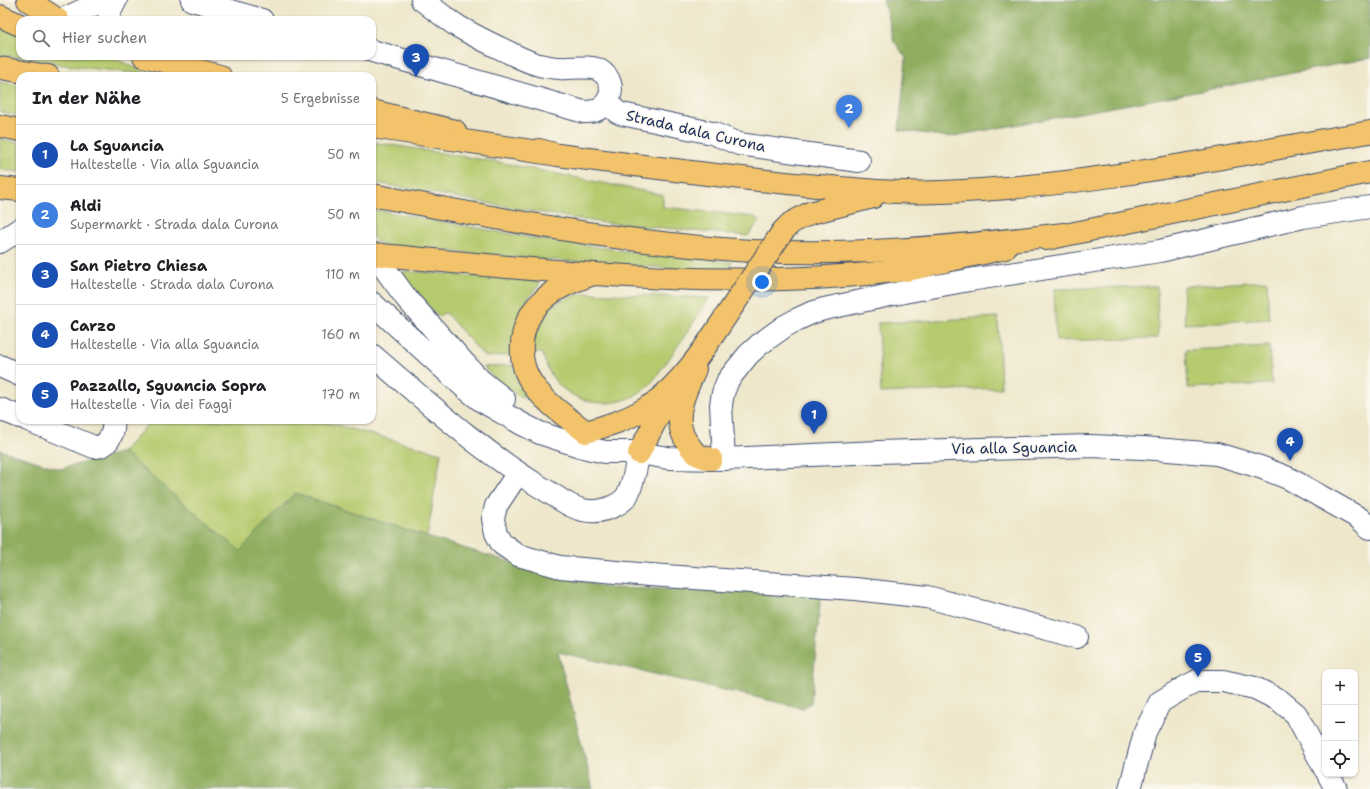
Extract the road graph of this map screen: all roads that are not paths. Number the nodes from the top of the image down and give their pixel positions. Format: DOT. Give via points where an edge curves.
graph roads {
  1 [pos="28,0"];
  2 [pos="104,0"];
  3 [pos="116,0"];
  4 [pos="192,0"];
  5 [pos="422,0"];
  6 [pos="0,16"];
  7 [pos="52,16"];
  8 [pos="70,16"];
  9 [pos="109,16"];
  10 [pos="248,16"];
  11 [pos="16,23"];
  12 [pos="376,53"];
  13 [pos="161,60"];
  14 [pos="0,68"];
  15 [pos="24,72"];
  16 [pos="205,72"];
  17 [pos="607,102"];
  18 [pos="376,112"];
  19 [pos="0,126"];
  20 [pos="376,128"];
  21 [pos="16,129"];
  22 [pos="1370,132"];
  23 [pos="558,155"];
  24 [pos="860,161"];
  25 [pos="1370,172"];
  26 [pos="0,188"];
  27 [pos="16,190"];
  28 [pos="892,192"];
  29 [pos="376,196"];
  30 [pos="1370,207"];
  31 [pos="0,223"];
  32 [pos="16,227"];
  33 [pos="16,231"];
  34 [pos="1068,233"];
  35 [pos="0,242"];
  36 [pos="376,254"];
  37 [pos="376,259"];
  38 [pos="593,274"];
  39 [pos="376,307"];
  40 [pos="708,343"];
  41 [pos="376,358"];
  42 [pos="0,366"];
  43 [pos="16,373"];
  44 [pos="675,384"];
  45 [pos="0,409"];
  46 [pos="16,415"];
  47 [pos="38,424"];
  48 [pos="114,424"];
  49 [pos="586,432"];
  50 [pos="636,453"];
  51 [pos="717,459"];
  52 [pos="518,473"];
  53 [pos="1370,528"];
  54 [pos="1077,637"];
  55 [pos="1322,763"];
  56 [pos="1330,777"];
  57 [pos="1130,789"];
  58 [pos="1336,789"];
  1 -- 7 [label="main road"];
  2 -- 8 [label="street"];
  3 -- 9 [label="street"];
  4 -- 10 [label="street"];
  5 -- 17 [label="street" via="458,26 529,62 550,67 597,69 606,75 611,86"];
  6 -- 11 [label="main road"];
  12 -- 17 [label="street" via="584,112 599,110"];
  13 -- 16 [label="main road"];
  14 -- 15 [label="main road"];
  17 -- 24 [label="street, Strada dala Curona" via="622,114 712,133 739,144"];
  18 -- 23 [label="main road"];
  19 -- 21 [label="main road"];
  20 -- 23 [label="main road"];
  22 -- 28 [label="main road" via="1044,185 942,192"];
  23 -- 28 [label="main road" via="685,172"];
  25 -- 34 [label="main road"];
  26 -- 27 [label="main road"];
  28 -- 40 [label="main road, bridge" via="810,212 791,223 783,231"];
  29 -- 34 [label="main road" via="548,228 737,250 859,252 984,244"];
  30 -- 51 [label="street" via="1303,217 1160,250 904,292 824,309 798,318 760,344 728,380 720,405"];
  31 -- 32 [label="street"];
  33 -- 35 [label="street"];
  34 -- 38 [label="main road" via="913,269 840,276 771,279"];
  36 -- 38 [label="main road"];
  37 -- 49 [label="street" via="407,300 476,376 497,395 529,414"];
  38 -- 49 [label="main road" via="570,283 543,300 528,319 522,344 525,365 532,384 540,394"];
  39 -- 50 [label="street, Via alla Sguancia" via="482,402 540,433 605,452"];
  40 -- 44 [label="main road"];
  40 -- 51 [label="main road" via="679,414 689,446 697,454"];
  41 -- 52 [label="street" via="472,439"];
  42 -- 43 [label="street"];
  44 -- 49 [label="main road" via="644,410"];
  44 -- 50 [label="main road"];
  45 -- 46 [label="street"];
  47 -- 48 [label="street" via="94,447 108,442"];
  49 -- 50 [label="street" via="610,439"];
  50 -- 51 [label="street, Via alla Sguancia" via="668,458"];
  50 -- 52 [label="street" via="636,467 627,496 619,503 600,510 579,509"];
  51 -- 53 [label="street, Via alla Sguancia" via="886,451 1089,446 1217,454 1288,478 1359,518"];
  52 -- 54 [label="street" via="496,506 493,519 502,544 518,555 560,567 855,589 927,597"];
  55 -- 57 [label="street" via="1296,714 1279,700 1255,688 1223,681 1197,681 1160,702 1145,732"];
  56 -- 58 [label="street"];
}
